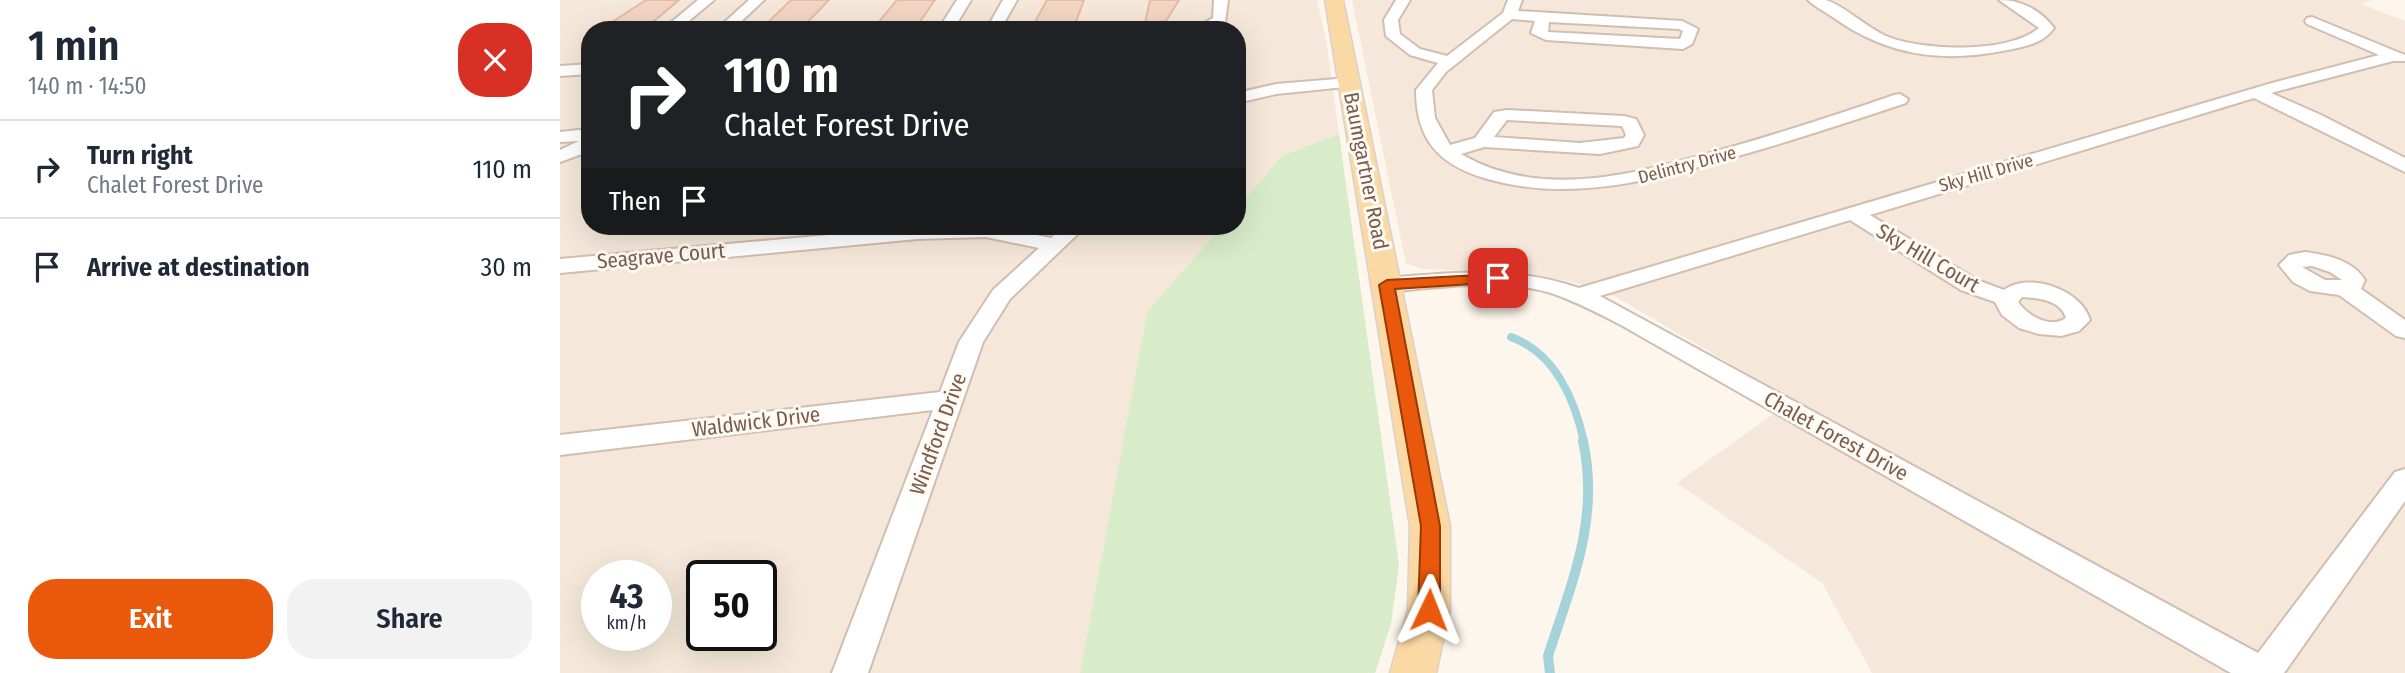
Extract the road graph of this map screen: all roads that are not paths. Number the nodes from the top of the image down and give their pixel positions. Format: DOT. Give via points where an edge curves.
graph roads {
  1 [pos="707,0"];
  2 [pos="757,0"];
  3 [pos="964,0"];
  4 [pos="1010,0"];
  5 [pos="1221,0"];
  6 [pos="1334,0"];
  7 [pos="1403,0"];
  8 [pos="1815,0"];
  9 [pos="2006,0"];
  10 [pos="1512,7"];
  11 [pos="1544,17"];
  12 [pos="680,21"];
  13 [pos="733,21"];
  14 [pos="951,21"];
  15 [pos="998,21"];
  16 [pos="1219,21"];
  17 [pos="2312,21"];
  18 [pos="2400,58"];
  19 [pos="1450,61"];
  20 [pos="581,70"];
  21 [pos="560,71"];
  22 [pos="1349,83"];
  23 [pos="2258,94"];
  24 [pos="1246,96"];
  25 [pos="1900,99"];
  26 [pos="581,136"];
  27 [pos="560,137"];
  28 [pos="1482,141"];
  29 [pos="581,146"];
  30 [pos="1447,153"];
  31 [pos="560,156"];
  32 [pos="2405,166"];
  33 [pos="1852,212"];
  34 [pos="764,235"];
  35 [pos="896,235"];
  36 [pos="1006,235"];
  37 [pos="1066,235"];
  38 [pos="1055,245"];
  39 [pos="755,248"];
  40 [pos="560,266"];
  41 [pos="1387,285"];
  42 [pos="2344,288"];
  43 [pos="1579,295"];
  44 [pos="2007,299"];
  45 [pos="2405,331"];
  46 [pos="951,399"];
  47 [pos="560,445"];
  48 [pos="2405,479"];
  49 [pos="850,673"];
  50 [pos="1413,673"];
  51 [pos="2263,673"];
  1 -- 12 [label="street"];
  2 -- 13 [label="street"];
  3 -- 14 [label="street"];
  4 -- 15 [label="street"];
  5 -- 16 [label="street"];
  6 -- 22 [label="main road, Baumgartner Road"];
  7 -- 19 [label="street" via="1391,20 1393,36 1415,52"];
  8 -- 9 [label="street" via="1880,40 1910,50 1947,54 2042,35 2047,28 2039,19"];
  10 -- 11 [label="street"];
  10 -- 19 [label="street"];
  11 -- 11 [label="street" via="1538,33 1546,36 1683,44 1691,29"];
  17 -- 18 [label="street"];
  18 -- 23 [label="street, Sky Hill Drive"];
  19 -- 30 [label="street" via="1424,90 1427,126"];
  20 -- 21 [label="street"];
  22 -- 24 [label="street"];
  22 -- 41 [label="main road, Baumgartner Road"];
  23 -- 32 [label="street"];
  23 -- 33 [label="street, Sky Hill Drive"];
  25 -- 30 [label="street, Delintry Drive" via="1801,133 1633,180 1560,186 1520,182 1468,167"];
  26 -- 27 [label="street"];
  28 -- 28 [label="street" via="1500,116 1507,115 1624,121 1635,135 1626,145 1602,147"];
  28 -- 30 [label="street"];
  29 -- 31 [label="street"];
  33 -- 43 [label="street, Sky Hill Drive"];
  33 -- 44 [label="street, Sky Hill Court" via="1969,285"];
  34 -- 39 [label="street"];
  35 -- 39 [label="street, Seagrave Court"];
  36 -- 38 [label="street, Seagrave Court"];
  37 -- 38 [label="street, Windford Drive"];
  38 -- 46 [label="street, Windford Drive" via="1001,295 971,342"];
  39 -- 40 [label="street, Seagrave Court"];
  41 -- 43 [label="street, Chalet Forest Drive" via="1498,278"];
  41 -- 50 [label="main road, Baumgartner Road" via="1430,526 1429,610"];
  42 -- 45 [label="street"];
  43 -- 51 [label="street, Chalet Forest Drive"];
  46 -- 47 [label="street, Waldwick Drive"];
  46 -- 49 [label="street, Windford Drive"];
  48 -- 51 [label="street"];
}
